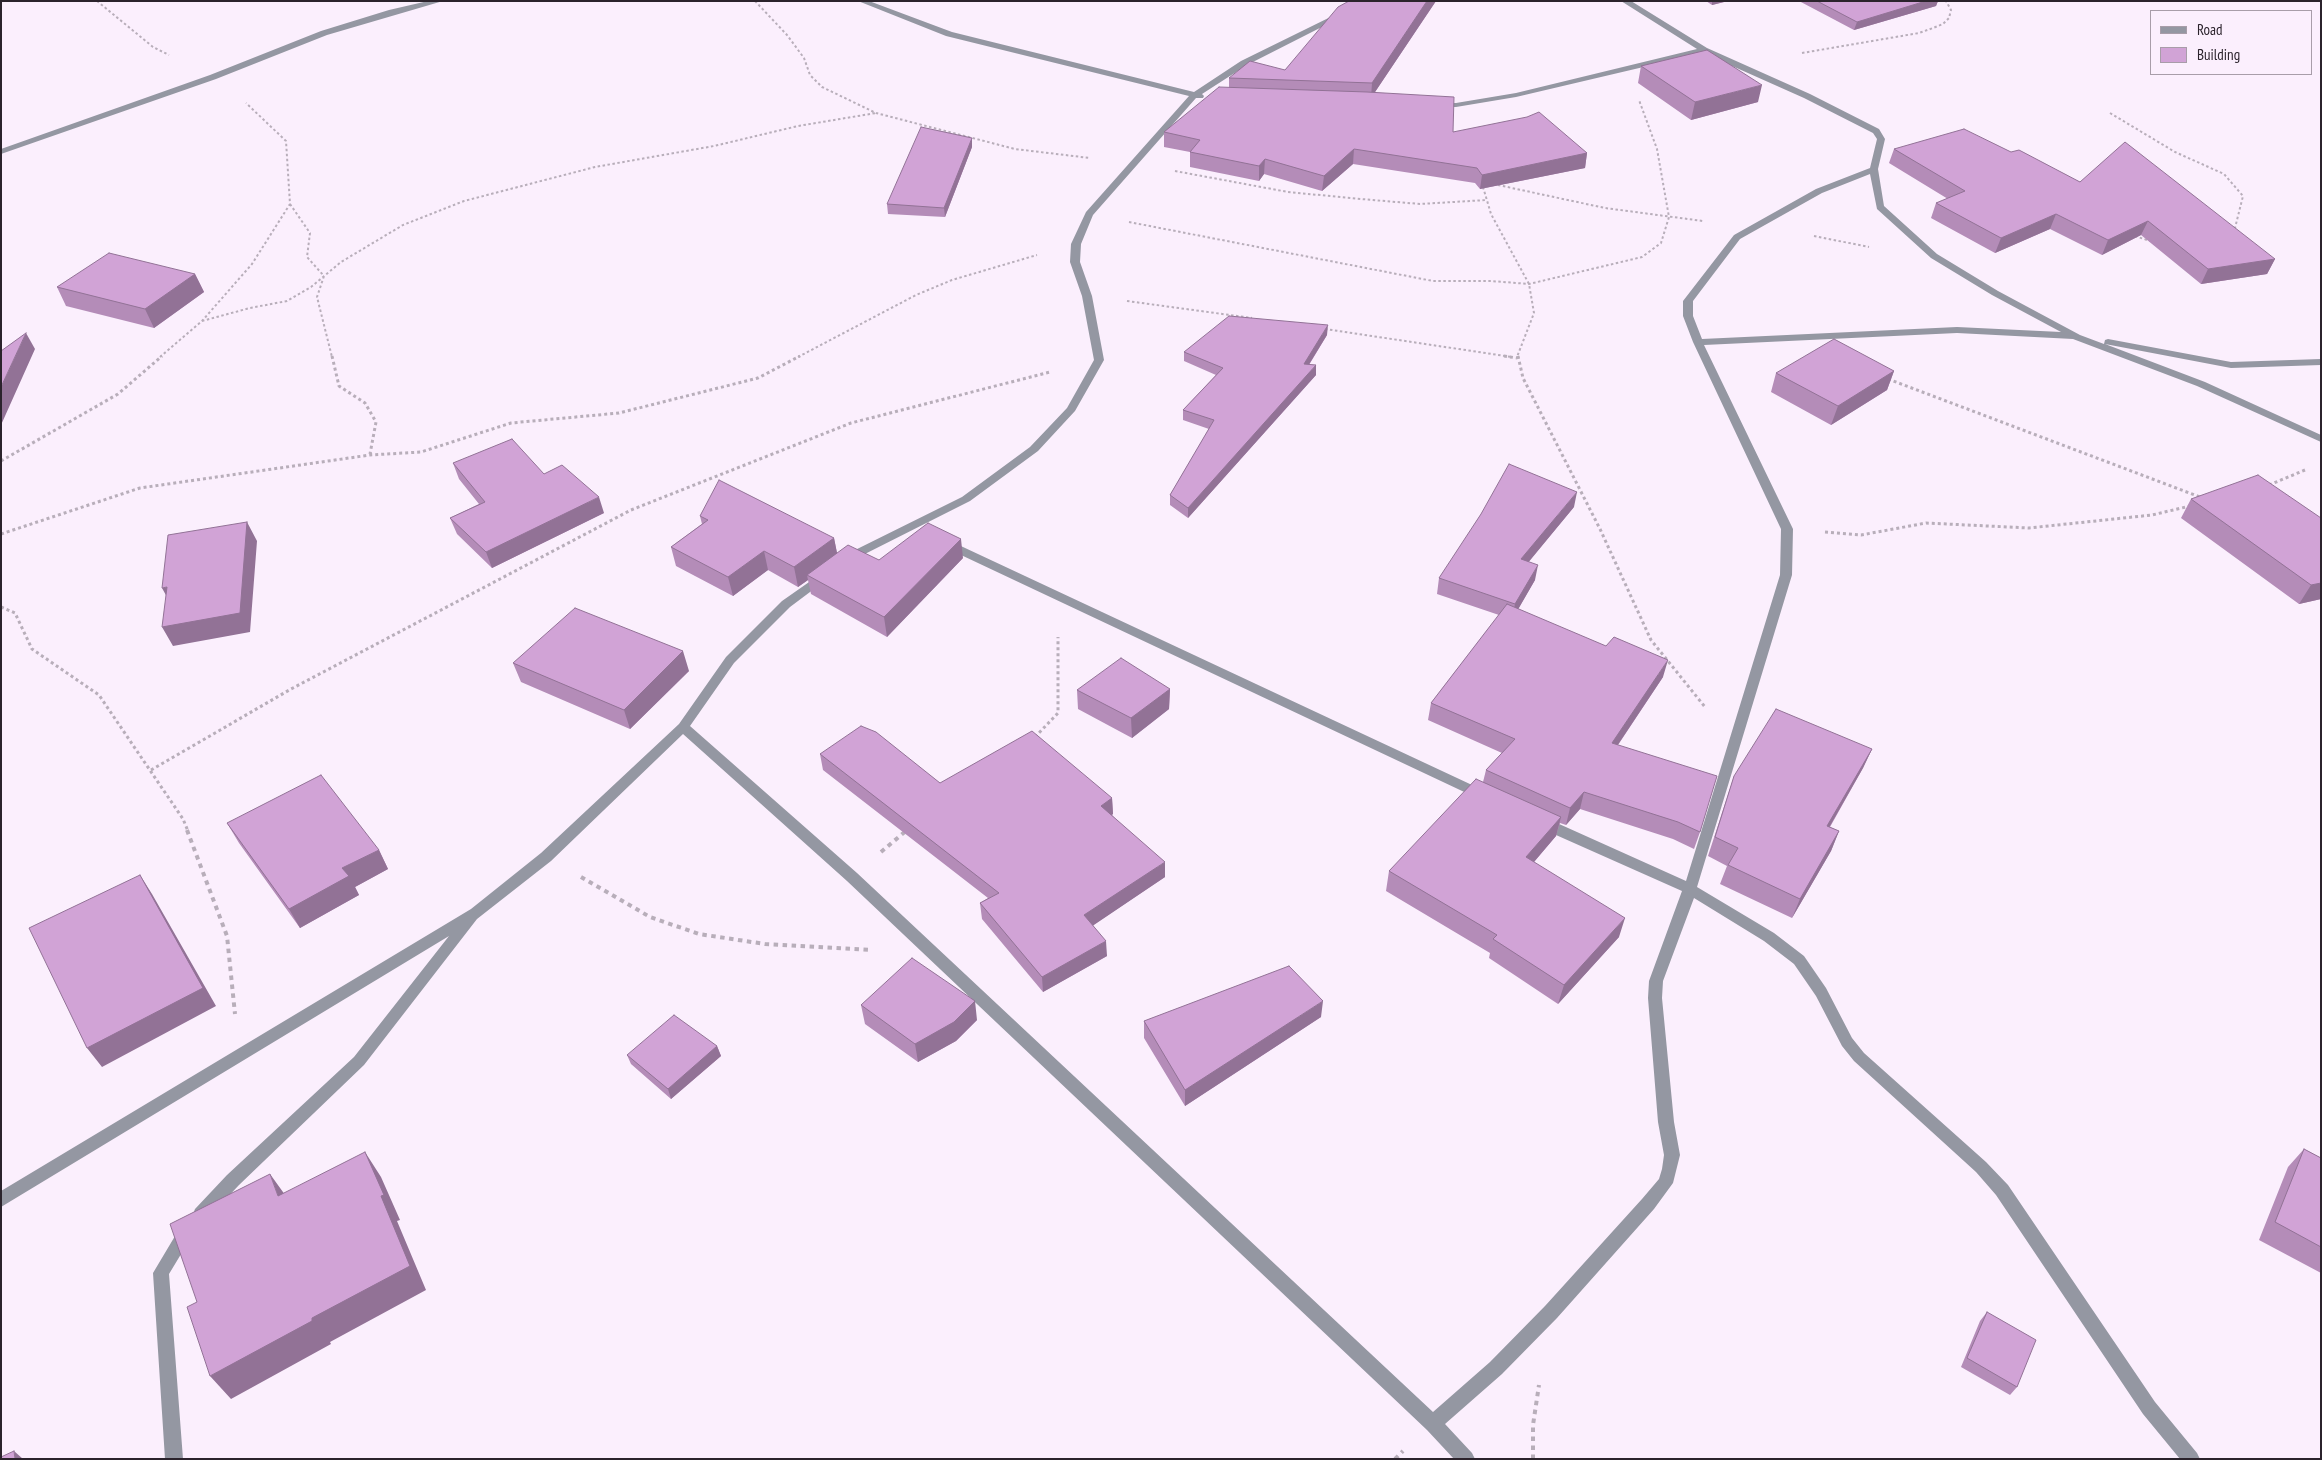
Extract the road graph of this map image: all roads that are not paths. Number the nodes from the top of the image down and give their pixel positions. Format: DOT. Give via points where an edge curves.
graph roads {
  1 [pos="439,1"];
  2 [pos="862,1"];
  3 [pos="1369,1"];
  4 [pos="1625,1"];
  5 [pos="1704,50"];
  6 [pos="1193,96"];
  7 [pos="1212,97"];
  8 [pos="1430,104"];
  9 [pos="1,152"];
  10 [pos="1874,169"];
  11 [pos="2077,337"];
  12 [pos="1698,342"];
  13 [pos="2321,362"];
  14 [pos="2321,438"];
  15 [pos="912,527"];
  16 [pos="683,727"];
  17 [pos="1494,801"];
  18 [pos="1530,817"];
  19 [pos="1690,889"];
  20 [pos="476,913"];
  21 [pos="1,1200"];
  22 [pos="1433,1424"];
  23 [pos="174,1459"];
  24 [pos="1466,1459"];
  25 [pos="2191,1459"];
  1 -- 9 [label="street" via="324,33 213,77"];
  2 -- 6 [label="street" via="949,34"];
  3 -- 6 [label="street" via="1244,63"];
  4 -- 5 [label="street"];
  5 -- 8 [label="street" via="1479,102 1456,106"];
  5 -- 10 [label="street" via="1876,131 1881,139"];
  6 -- 7 [label="street"];
  6 -- 15 [label="street" via="1089,214 1076,244 1075,262 1087,296 1099,360 1071,409 1034,449 966,499"];
  10 -- 11 [label="street" via="1880,208 1934,256"];
  10 -- 12 [label="street" via="1819,191 1737,237 1688,301 1688,316"];
  11 -- 12 [label="street" via="1957,330"];
  11 -- 13 [label="street" via="2231,365"];
  11 -- 14 [label="street" via="2201,384"];
  12 -- 19 [label="street" via="1787,529 1786,575"];
  15 -- 16 [label="street" via="852,556 786,604 730,660"];
  15 -- 17 [label="street"];
  16 -- 20 [label="street" via="546,857"];
  16 -- 22 [label="street" via="852,877"];
  18 -- 19 [label="street"];
  19 -- 22 [label="street" via="1656,981 1665,1113 1672,1155 1665,1182 1551,1312 1496,1368"];
  19 -- 25 [label="street" via="1769,937 1799,960 1859,1057 1981,1167 2002,1190 2149,1408"];
  20 -- 21 [label="street"];
  20 -- 23 [label="street" via="359,1061 233,1180 188,1229 161,1274"];
  22 -- 24 [label="street"];
}
